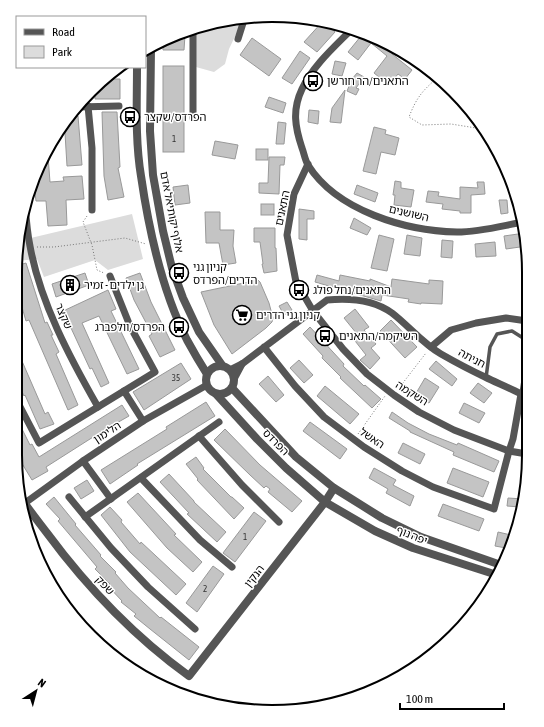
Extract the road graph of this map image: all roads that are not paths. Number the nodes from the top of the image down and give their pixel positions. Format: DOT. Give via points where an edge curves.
graph roads {
  1 [pos="243,24"];
  2 [pos="347,34"];
  3 [pos="193,35"];
  4 [pos="238,39"];
  5 [pos="148,62"];
  6 [pos="137,68"];
  7 [pos="85,106"];
  8 [pos="88,106"];
  9 [pos="119,106"];
  10 [pos="193,118"];
  11 [pos="308,164"];
  12 [pos="92,210"];
  13 [pos="27,222"];
  14 [pos="517,223"];
  15 [pos="110,276"];
  16 [pos="313,311"];
  17 [pos="522,320"];
  18 [pos="522,337"];
  19 [pos="264,347"];
  20 [pos="430,348"];
  21 [pos="242,364"];
  22 [pos="222,366"];
  23 [pos="230,370"];
  24 [pos="207,374"];
  25 [pos="486,378"];
  26 [pos="234,379"];
  27 [pos="207,385"];
  28 [pos="522,387"];
  29 [pos="232,388"];
  30 [pos="124,391"];
  31 [pos="216,394"];
  32 [pos="521,394"];
  33 [pos="98,407"];
  34 [pos="22,410"];
  35 [pos="143,421"];
  36 [pos="219,422"];
  37 [pos="200,436"];
  38 [pos="509,451"];
  39 [pos="522,453"];
  40 [pos="83,461"];
  41 [pos="141,478"];
  42 [pos="334,488"];
  43 [pos="69,497"];
  44 [pos="26,498"];
  45 [pos="111,499"];
  46 [pos="325,502"];
  47 [pos="28,506"];
  48 [pos="85,517"];
  49 [pos="278,522"];
  50 [pos="497,564"];
  51 [pos="232,567"];
  52 [pos="492,573"];
  53 [pos="196,629"];
  54 [pos="189,676"];
  1 -- 4 [label="street"];
  2 -- 11 [label="street" via="307,80 295,109 296,131"];
  3 -- 10 [label="street"];
  5 -- 22 [label="street, אלוף יקותיאל אדם" via="153,175 172,268 199,332"];
  6 -- 24 [label="street" via="140,175 154,247 171,302 187,339"];
  7 -- 8 [label="street"];
  8 -- 9 [label="street"];
  8 -- 12 [label="street" via="92,148"];
  11 -- 14 [label="street, השושנים" via="338,197 386,220 426,229 457,232"];
  11 -- 16 [label="street, התאנים" via="294,194 287,235 296,282"];
  13 -- 33 [label="street, שקצר" via="30,247 45,298 75,367"];
  15 -- 30 [label="street" via="130,326 155,372"];
  16 -- 19 [label="street, חניתה"];
  16 -- 20 [label="street, חניתה" via="327,300 343,298 377,305 391,312"];
  16 -- 38 [label="street, השקמה" via="343,349 367,374 391,393 419,412 454,430"];
  17 -- 20 [label="street" via="506,318 452,330"];
  18 -- 25 [label="lane" via="512,331 497,334 490,347"];
  19 -- 21 [label="street, חניתה"];
  19 -- 38 [label="street, האשל" via="294,386 324,418 402,471 433,487 494,509"];
  20 -- 25 [label="street, חניתה"];
  21 -- 23 [label="street"];
  21 -- 26 [label="street"];
  22 -- 23 [label="street"];
  22 -- 24 [label="street" via="215,366"];
  23 -- 26 [label="street"];
  24 -- 27 [label="street"];
  25 -- 32 [label="street, חניתה"];
  26 -- 29 [label="street"];
  27 -- 31 [label="street"];
  27 -- 35 [label="street, הלימון"];
  28 -- 32 [label="lane"];
  29 -- 31 [label="street" via="224,394"];
  29 -- 42 [label="street, הפרדס" via="296,457"];
  30 -- 33 [label="street"];
  30 -- 35 [label="street"];
  31 -- 46 [label="street, הפרדס" via="286,468"];
  32 -- 38 [label="street" via="514,439"];
  33 -- 34 [label="street" via="39,443"];
  35 -- 40 [label="street, הלימון"];
  36 -- 37 [label="street"];
  37 -- 41 [label="street"];
  37 -- 49 [label="street"];
  38 -- 39 [label="street, השקמה"];
  40 -- 44 [label="street, הלימון"];
  40 -- 45 [label="street"];
  41 -- 45 [label="street"];
  41 -- 51 [label="street" via="200,540"];
  42 -- 46 [label="street, הנקין"];
  42 -- 50 [label="street, יפה נוף" via="382,518 421,537"];
  43 -- 48 [label="street"];
  45 -- 48 [label="street"];
  46 -- 52 [label="street, יפה נוף" via="375,531 413,548"];
  46 -- 54 [label="street, הנקין"];
  47 -- 54 [label="street, שפק" via="94,590 125,622"];
  48 -- 53 [label="street" via="148,587"];
}
